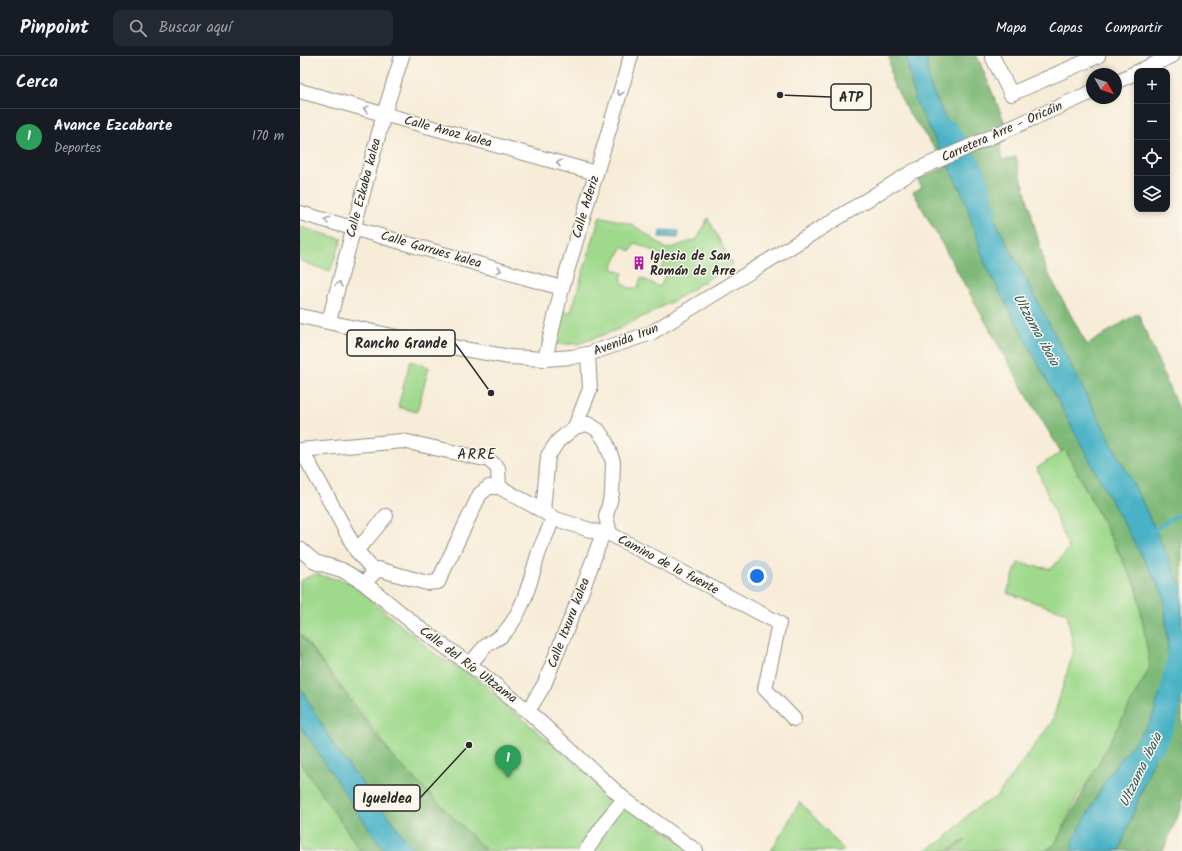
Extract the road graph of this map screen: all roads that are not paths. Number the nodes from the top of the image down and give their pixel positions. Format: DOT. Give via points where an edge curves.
graph roads {
  1 [pos="402,56"];
  2 [pos="992,56"];
  3 [pos="1098,56"];
  4 [pos="1172,56"];
  5 [pos="626,57"];
  6 [pos="1146,68"];
  7 [pos="1134,74"];
  8 [pos="1122,79"];
  9 [pos="300,91"];
  10 [pos="1086,95"];
  11 [pos="384,114"];
  12 [pos="912,172"];
  13 [pos="596,173"];
  14 [pos="300,213"];
  15 [pos="354,228"];
  16 [pos="562,288"];
  17 [pos="300,316"];
  18 [pos="329,321"];
  19 [pos="588,354"];
  20 [pos="545,359"];
  21 [pos="575,427"];
  22 [pos="301,451"];
  23 [pos="499,487"];
  24 [pos="548,514"];
  25 [pos="386,516"];
  26 [pos="606,534"];
  27 [pos="300,550"];
  28 [pos="356,550"];
  29 [pos="375,572"];
  30 [pos="364,583"];
  31 [pos="468,664"];
  32 [pos="528,711"];
  33 [pos="794,719"];
  34 [pos="624,799"];
  35 [pos="586,851"];
  36 [pos="696,851"];
  1 -- 11 [label="street, Calle Ezkaba kalea"];
  2 -- 3 [label="street" via="1011,94"];
  4 -- 6 [label="street"];
  5 -- 13 [label="street, Calle Aderiz, one-way"];
  7 -- 8 [label="street"];
  11 -- 9 [label="street, Calle Anoz kalea, one-way"];
  10 -- 12 [label="street, Carretera Arre - Oricáin"];
  13 -- 11 [label="street, Calle Anoz kalea, one-way"];
  11 -- 15 [label="street, Calle Ezkaba kalea"];
  12 -- 19 [label="street, Avenida Irun" via="650,333"];
  13 -- 16 [label="street, Calle Aderiz"];
  15 -- 14 [label="street, Calle Garrues kalea, one-way"];
  15 -- 16 [label="street, Calle Garrues kalea, one-way"];
  18 -- 15 [label="street, Calle Ezkaba kalea, one-way"];
  16 -- 20 [label="street, Calle Aderiz"];
  17 -- 18 [label="street, Avenida Irun"];
  18 -- 20 [label="street, Avenida Irun" via="411,340 494,355"];
  19 -- 20 [label="street, Avenida Irun"];
  19 -- 21 [label="street" via="590,389"];
  21 -- 24 [label="street" via="558,441 548,456"];
  21 -- 26 [label="street" via="588,424 598,430 606,442 613,462 612,493 606,516"];
  22 -- 23 [label="street" via="403,441 489,460 498,468"];
  22 -- 28 [label="street"];
  23 -- 24 [label="street, Camino de la fuente"];
  23 -- 29 [label="street" via="489,487 480,494 438,582 427,583 378,569"];
  24 -- 26 [label="street, Camino de la fuente"];
  24 -- 31 [label="street" via="550,529 527,592 513,620 501,636 488,644"];
  25 -- 28 [label="street"];
  26 -- 32 [label="street, Calle Itxuru kalea" via="544,685"];
  26 -- 33 [label="street, Camino de la fuente" via="779,623 766,689"];
  27 -- 30 [label="street, Calle del Río Ultzama" via="315,562 342,570"];
  28 -- 29 [label="street"];
  29 -- 30 [label="street"];
  30 -- 31 [label="street, Calle del Río Ultzama"];
  31 -- 32 [label="street, Calle del Río Ultzama"];
  32 -- 34 [label="street, Calle del Río Ultzama"];
  34 -- 35 [label="street"];
  34 -- 36 [label="street, Calle del Río Ultzama"];
}
